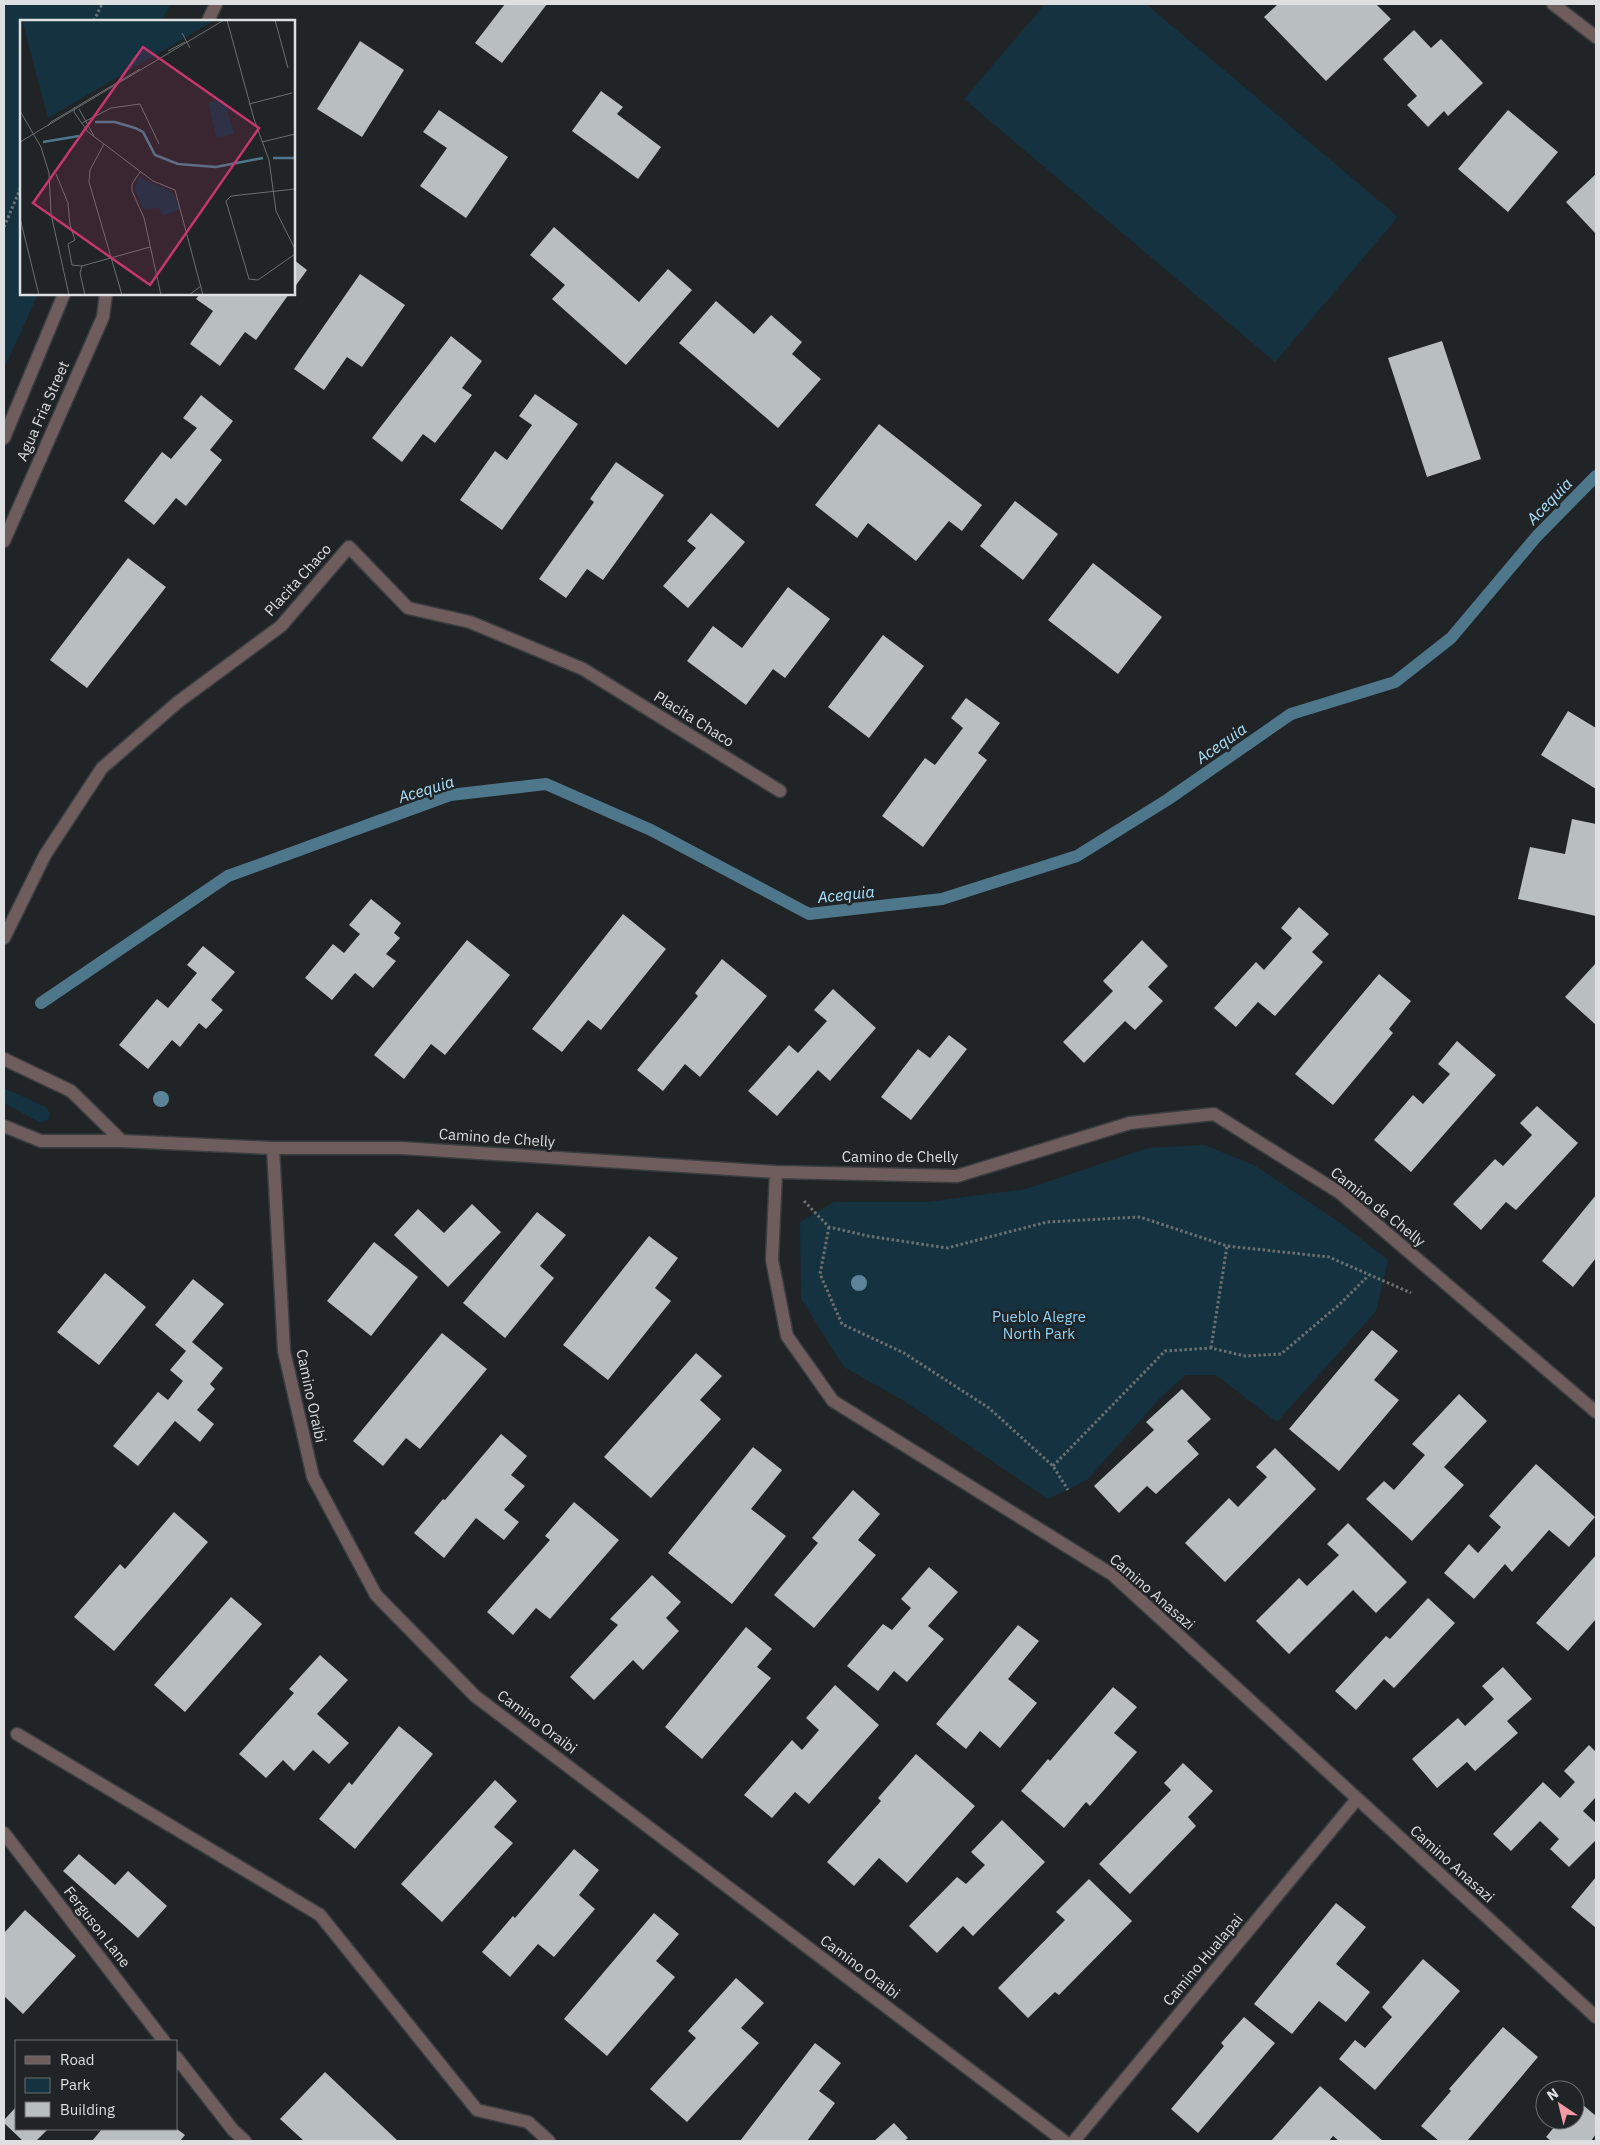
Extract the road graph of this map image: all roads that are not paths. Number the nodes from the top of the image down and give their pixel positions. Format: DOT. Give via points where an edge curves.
graph roads {
  1 [pos="216,4"];
  2 [pos="1554,4"];
  3 [pos="208,20"];
  4 [pos="1596,37"];
  5 [pos="64,295"];
  6 [pos="106,295"];
  7 [pos="4,438"];
  8 [pos="4,541"];
  9 [pos="780,791"];
  10 [pos="4,938"];
  11 [pos="4,1059"];
  12 [pos="4,1126"];
  13 [pos="122,1141"];
  14 [pos="273,1148"];
  15 [pos="776,1172"];
  16 [pos="1596,1412"];
  17 [pos="17,1734"];
  18 [pos="1357,1799"];
  19 [pos="4,1833"];
  20 [pos="1596,2017"];
  21 [pos="163,2040"];
  22 [pos="178,2060"];
  23 [pos="245,2141"];
  24 [pos="549,2141"];
  25 [pos="1064,2141"];
  26 [pos="1074,2141"];
  1 -- 3 [label="street"];
  2 -- 4 [label="street"];
  5 -- 7 [label="street, Agua Fria Street"];
  6 -- 8 [label="street, Agua Fria Street" via="103,317"];
  9 -- 10 [label="street, Placita Chaco" via="583,669 470,622 408,608 349,547 280,626 178,702 102,768 44,855"];
  11 -- 13 [label="street" via="72,1091"];
  12 -- 13 [label="street, Camino de Chelly" via="41,1141"];
  13 -- 14 [label="street, Camino de Chelly"];
  14 -- 15 [label="street, Camino de Chelly" via="401,1148"];
  14 -- 25 [label="street, Camino Oraibi" via="284,1351 312,1478 376,1595 475,1696"];
  15 -- 16 [label="street, Camino de Chelly" via="957,1176 1130,1122 1214,1114 1340,1193"];
  15 -- 18 [label="street, Camino Anasazi" via="772,1260 787,1336 833,1401 1113,1575"];
  17 -- 24 [label="street" via="320,1915 477,2110 528,2122"];
  18 -- 20 [label="street, Camino Anasazi"];
  18 -- 26 [label="street, Camino Hualapai"];
  19 -- 21 [label="street, Ferguson Lane"];
  22 -- 23 [label="street"];
}
